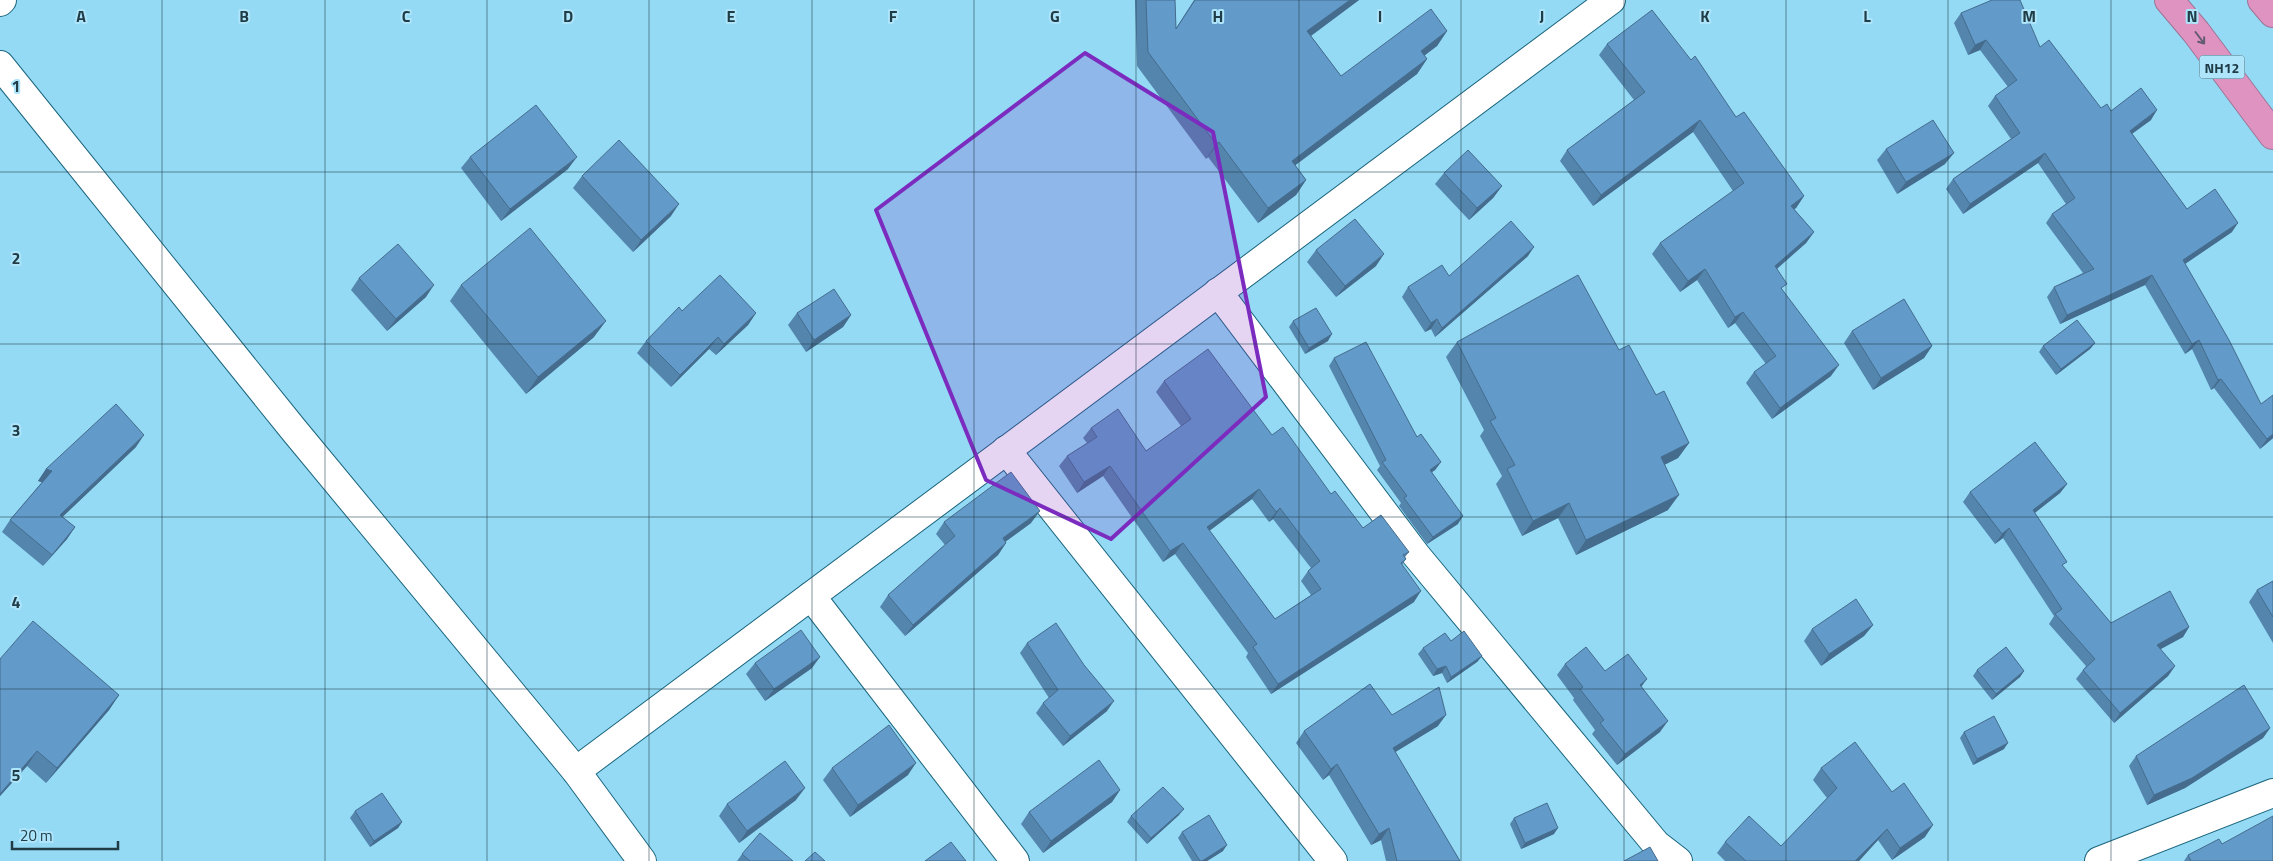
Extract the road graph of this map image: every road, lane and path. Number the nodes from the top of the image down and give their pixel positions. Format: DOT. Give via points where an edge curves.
graph roads {
  1 [pos="1611,0"];
  2 [pos="2169,0"];
  3 [pos="2262,0"];
  4 [pos="2273,13"];
  5 [pos="0,66"];
  6 [pos="2273,135"];
  7 [pos="1218,292"];
  8 [pos="1006,450"];
  9 [pos="811,596"];
  10 [pos="576,770"];
  11 [pos="2273,793"];
  12 [pos="642,861"];
  13 [pos="1015,861"];
  14 [pos="1333,861"];
  15 [pos="1678,861"];
  16 [pos="2099,861"];
  1 -- 7 [label="street"];
  2 -- 6 [label="highway, NH12, one-way"];
  3 -- 4 [label="highway"];
  5 -- 10 [label="street" via="293,429"];
  7 -- 8 [label="street"];
  7 -- 15 [label="street" via="1416,555 1656,844"];
  8 -- 9 [label="street"];
  8 -- 14 [label="street"];
  9 -- 10 [label="street"];
  9 -- 13 [label="street"];
  10 -- 12 [label="street"];
  11 -- 16 [label="street"];
}
